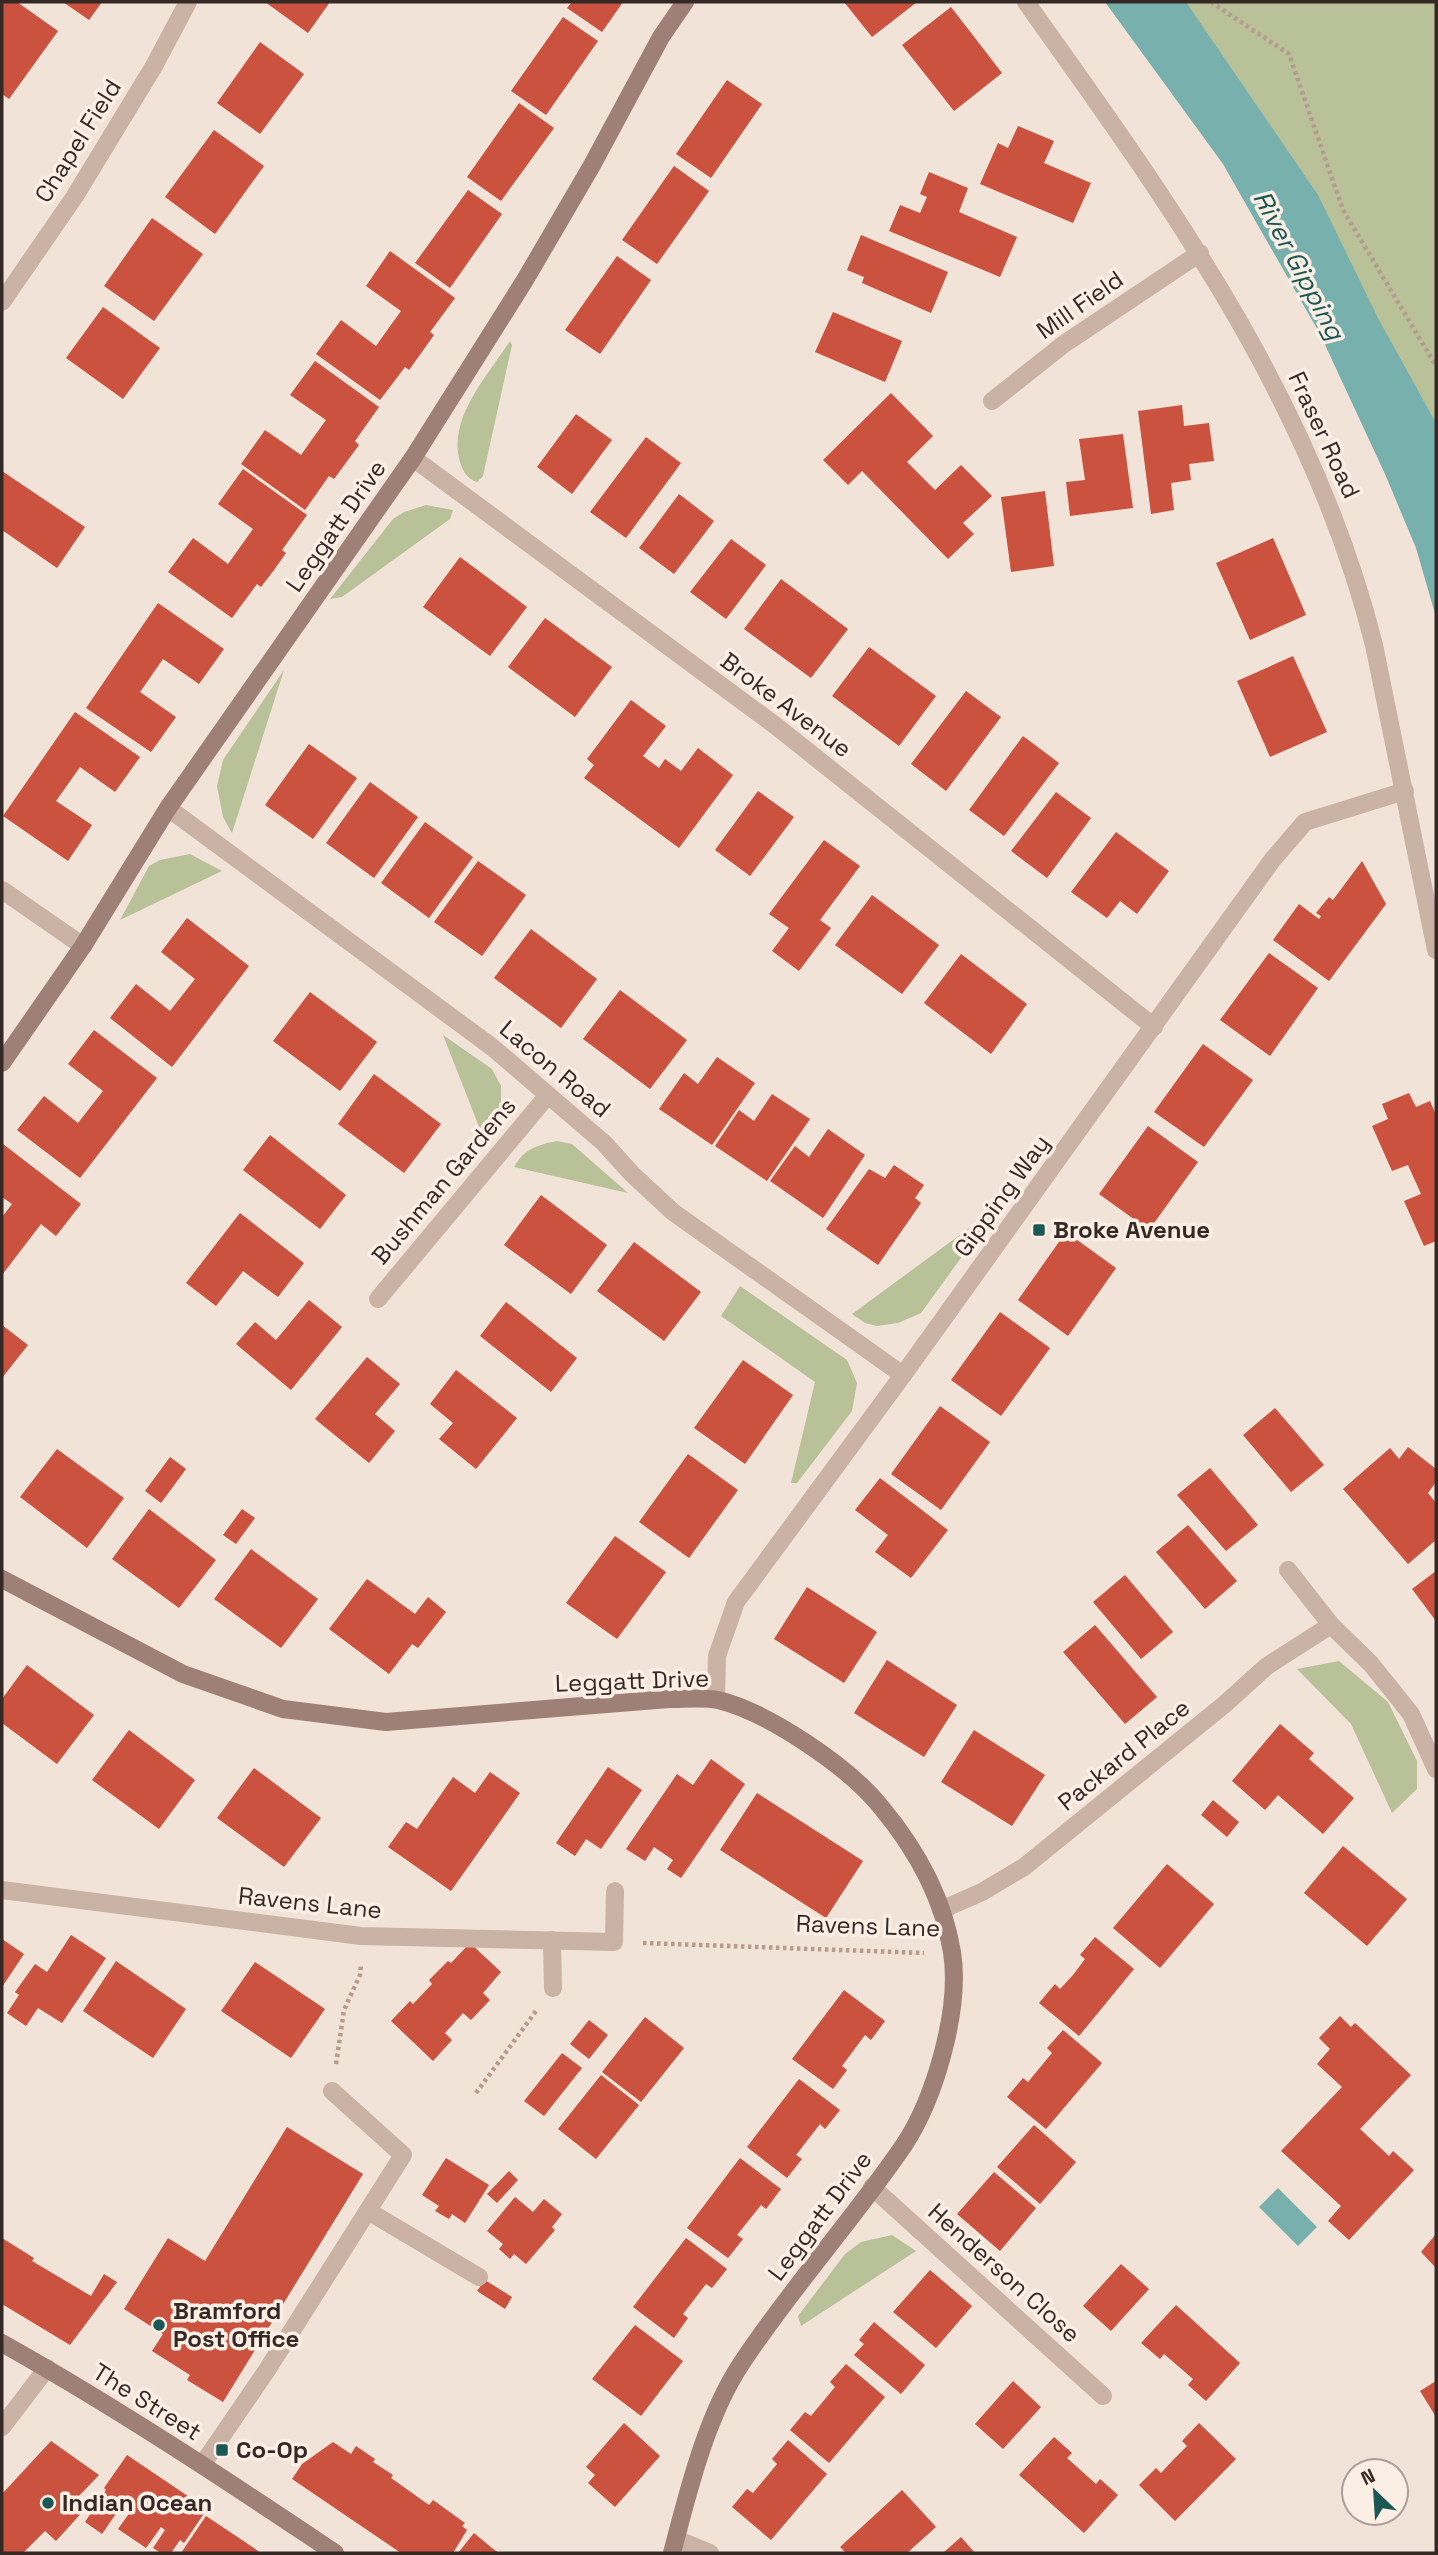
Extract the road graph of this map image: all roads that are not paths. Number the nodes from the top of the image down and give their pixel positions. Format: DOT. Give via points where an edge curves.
graph roads {
  1 [pos="188,2"];
  2 [pos="685,2"];
  3 [pos="1026,2"];
  4 [pos="1200,253"];
  5 [pos="2,302"];
  6 [pos="992,401"];
  7 [pos="413,458"];
  8 [pos="1405,791"];
  9 [pos="168,808"];
  10 [pos="2,890"];
  11 [pos="83,946"];
  12 [pos="1436,950"];
  13 [pos="1154,1027"];
  14 [pos="2,1063"];
  15 [pos="548,1095"];
  16 [pos="378,1299"];
  17 [pos="903,1375"];
  18 [pos="1287,1570"];
  19 [pos="2,1579"];
  20 [pos="1331,1625"];
  21 [pos="716,1699"];
  22 [pos="1436,1769"];
  23 [pos="2,1890"];
  24 [pos="615,1891"];
  25 [pos="941,1910"];
  26 [pos="552,1940"];
  27 [pos="553,1988"];
  28 [pos="332,2091"];
  29 [pos="873,2187"];
  30 [pos="368,2211"];
  31 [pos="479,2277"];
  32 [pos="2,2343"];
  33 [pos="47,2368"];
  34 [pos="1103,2396"];
  35 [pos="2,2427"];
  36 [pos="202,2465"];
  37 [pos="674,2546"];
  38 [pos="335,2553"];
  39 [pos="710,2553"];
  1 -- 5 [label="street, Chapel Field" via="75,196"];
  2 -- 7 [label="street, Leggatt Drive" via="525,280"];
  3 -- 4 [label="street, Fraser Road"];
  4 -- 6 [label="street, Mill Field" via="1064,344"];
  4 -- 8 [label="street, Fraser Road" via="1300,436 1342,536 1374,645"];
  7 -- 9 [label="street, Leggatt Drive"];
  7 -- 13 [label="street, Broke Avenue" via="776,726"];
  8 -- 12 [label="street, Fraser Road"];
  8 -- 13 [label="street, Gipping Way" via="1305,822 1273,859"];
  9 -- 11 [label="street, Leggatt Drive"];
  9 -- 15 [label="street, Lacon Road" via="492,1047"];
  10 -- 11 [label="street"];
  11 -- 14 [label="street, Leggatt Drive"];
  13 -- 17 [label="street, Gipping Way"];
  15 -- 16 [label="street, Bushman Gardens"];
  15 -- 17 [label="street, Lacon Road" via="673,1212"];
  17 -- 21 [label="street, Gipping Way" via="736,1602 717,1656"];
  18 -- 20 [label="street"];
  19 -- 21 [label="street, Leggatt Drive" via="183,1674 283,1709 386,1722"];
  20 -- 22 [label="street" via="1371,1664 1411,1714"];
  20 -- 25 [label="street, Packard Place" via="1268,1666 1024,1867"];
  21 -- 25 [label="street, Leggatt Drive" via="751,1711 791,1735 872,1796 920,1863"];
  23 -- 26 [label="street, Ravens Lane" via="361,1936"];
  24 -- 26 [label="street, Ravens Lane" via="614,1942"];
  25 -- 29 [label="street, Leggatt Drive" via="952,1954 952,1991 940,2067 905,2143"];
  26 -- 27 [label="street"];
  28 -- 30 [label="street" via="403,2155"];
  29 -- 34 [label="street, Henderson Close"];
  29 -- 37 [label="street, Leggatt Drive" via="724,2392"];
  30 -- 31 [label="street"];
  30 -- 36 [label="street"];
  32 -- 33 [label="street, The Street"];
  33 -- 35 [label="street"];
  33 -- 36 [label="street, The Street"];
  36 -- 38 [label="street, The Street"];
  37 -- 39 [label="street"];
}
